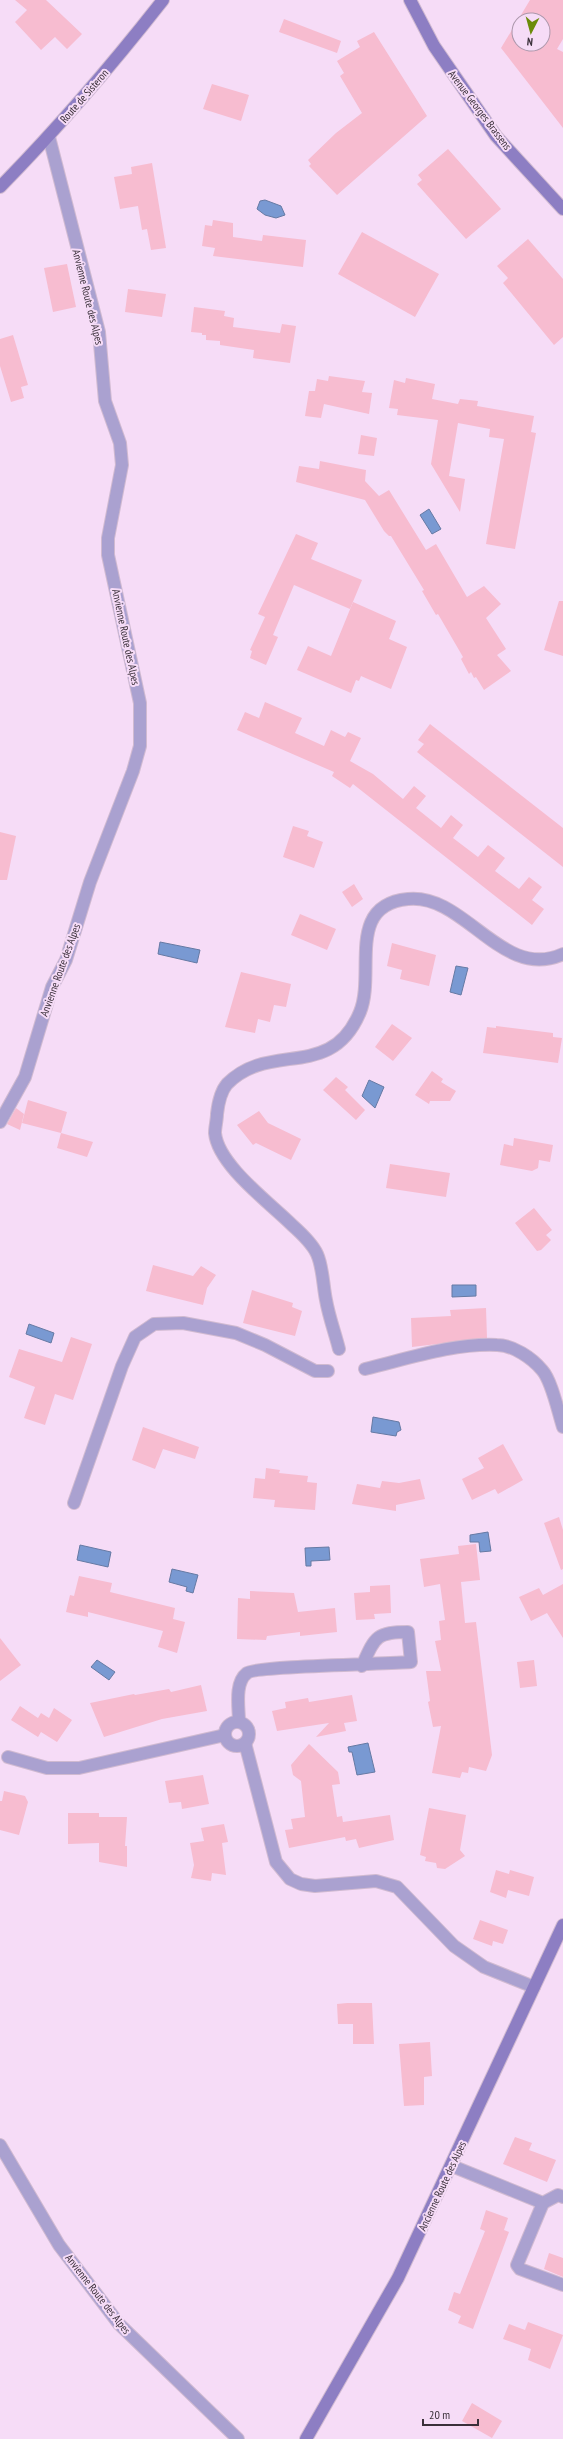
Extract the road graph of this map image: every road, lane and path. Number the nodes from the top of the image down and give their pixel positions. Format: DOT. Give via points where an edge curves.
graph roads {
  1 [pos="163,0"];
  2 [pos="410,0"];
  3 [pos="49,137"];
  4 [pos="0,187"];
  5 [pos="563,209"];
  6 [pos="563,954"];
  7 [pos="0,1122"];
  8 [pos="339,1350"];
  9 [pos="365,1369"];
  10 [pos="328,1371"];
  11 [pos="563,1427"];
  12 [pos="74,1503"];
  13 [pos="362,1666"];
  14 [pos="239,1722"];
  15 [pos="225,1735"];
  16 [pos="245,1743"];
  17 [pos="8,1757"];
  18 [pos="563,1925"];
  19 [pos="534,1987"];
  20 [pos="0,2144"];
  21 [pos="452,2166"];
  22 [pos="563,2197"];
  23 [pos="543,2202"];
  24 [pos="563,2285"];
  25 [pos="238,2439"];
  26 [pos="306,2439"];
  1 -- 3 [label="main road, Route de Sisteron"];
  2 -- 5 [label="main road, Avenue Georges Brassens" via="434,46 496,136"];
  3 -- 4 [label="main road, Route de Sisteron"];
  3 -- 7 [label="street, Anvienne Route des Alpes" via="99,332 105,401 120,443 122,465 108,538 108,555 140,703 142,723 140,746 133,771 90,882 66,960 52,988 25,1077"];
  6 -- 8 [label="street" via="550,959 525,958 492,942 456,915 433,902 410,898 392,901 369,923 365,991 360,1011 347,1035 328,1050 303,1058 264,1062 240,1071 225,1087 218,1107 215,1133 220,1151 242,1178 305,1237 317,1254"];
  9 -- 11 [label="street" via="434,1352 498,1344 514,1349 543,1371"];
  10 -- 12 [label="street" via="315,1371 236,1333 183,1323 154,1324 135,1337 122,1366"];
  13 -- 14 [label="street" via="264,1668 247,1672 241,1680 239,1689"];
  14 -- 15 [label="street" via="229,1725"];
  14 -- 16 [label="street" via="248,1729"];
  15 -- 16 [label="street" via="228,1742 234,1745"];
  15 -- 17 [label="street" via="79,1768 47,1768"];
  16 -- 19 [label="street" via="276,1862 290,1879 315,1886 376,1881 397,1887 454,1946 484,1967"];
  18 -- 19 [label="main road, Ancienne Route des Alpes"];
  19 -- 21 [label="main road, Ancienne Route des Alpes"];
  20 -- 25 [label="street, Anvienne Route des Alpes" via="59,2245 119,2324"];
  21 -- 23 [label="street"];
  21 -- 26 [label="main road, Ancienne Route des Alpes" via="398,2278"];
  22 -- 23 [label="street" via="558,2195"];
  23 -- 24 [label="street" via="518,2265 520,2269"];
}
